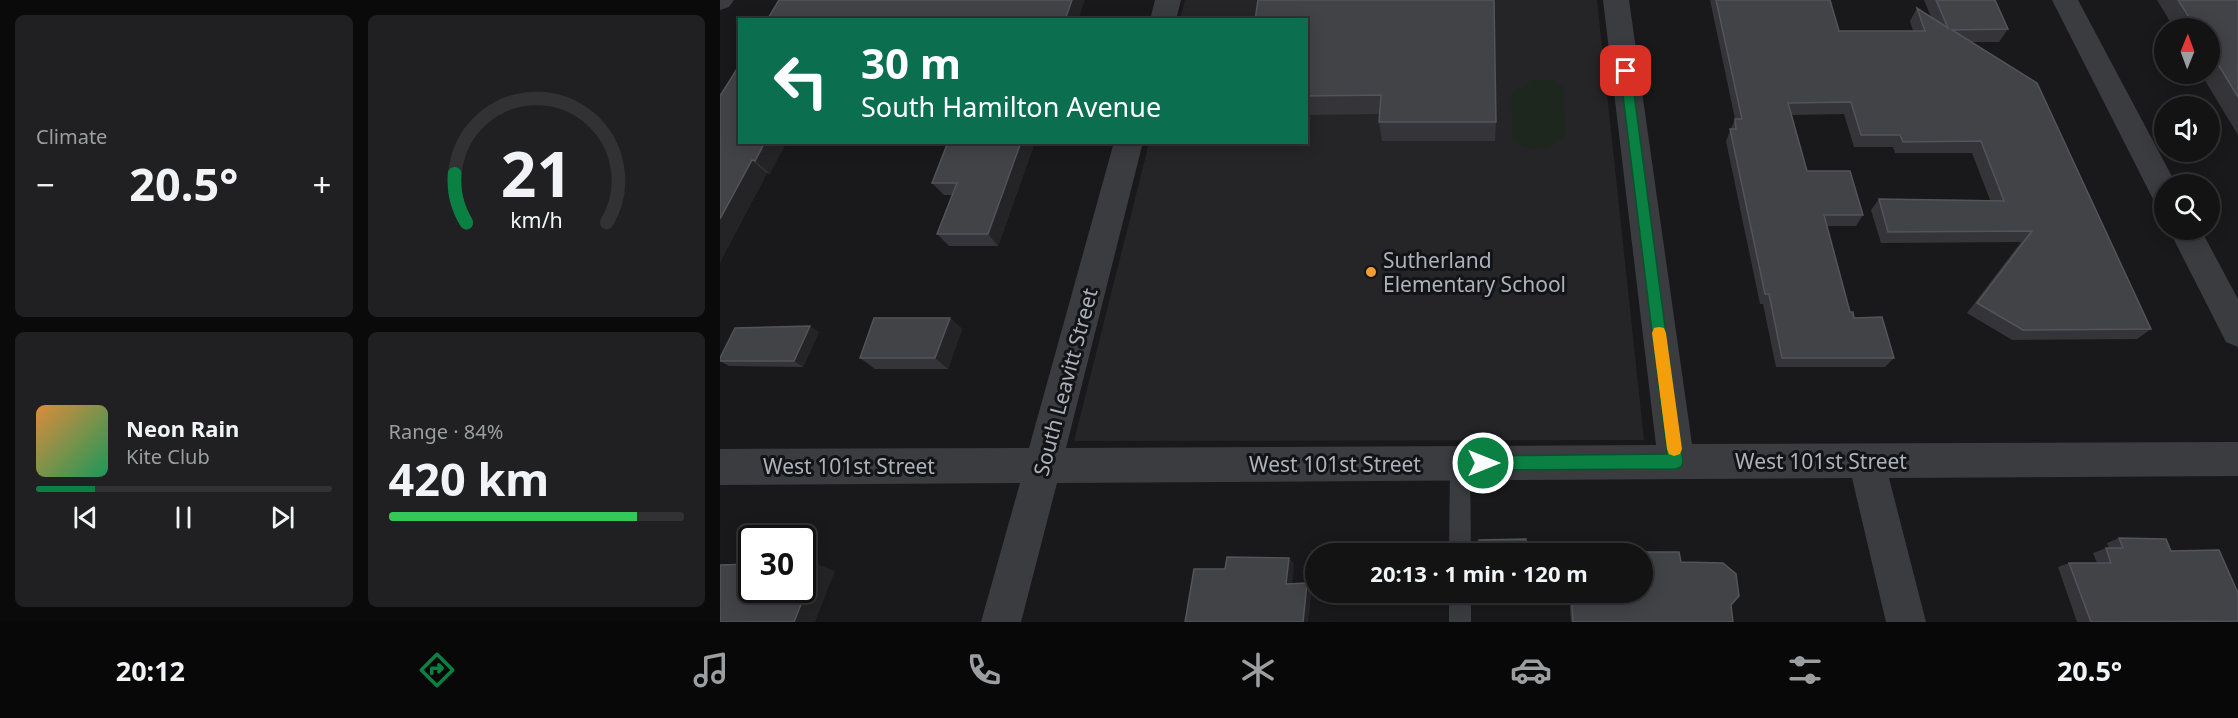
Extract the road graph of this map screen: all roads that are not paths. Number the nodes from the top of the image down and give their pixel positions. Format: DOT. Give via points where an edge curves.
graph roads {
  1 [pos="1168,0"];
  2 [pos="1617,0"];
  3 [pos="2065,0"];
  4 [pos="1163,18"];
  5 [pos="1129,144"];
  6 [pos="2155,174"];
  7 [pos="2189,240"];
  8 [pos="2238,332"];
  9 [pos="2238,459"];
  10 [pos="1866,461"];
  11 [pos="1676,462"];
  12 [pos="1461,463"];
  13 [pos="1043,465"];
  14 [pos="720,467"];
  15 [pos="1460,543"];
  16 [pos="1460,603"];
  17 [pos="1001,622"];
  18 [pos="1460,622"];
  19 [pos="1906,622"];
  1 -- 4 [label="street"];
  2 -- 11 [label="street"];
  3 -- 6 [label="street"];
  5 -- 13 [label="street, South Leavitt Street"];
  7 -- 8 [label="street"];
  9 -- 10 [label="street, West 101st Street"];
  10 -- 11 [label="street, West 101st Street"];
  10 -- 19 [label="street"];
  11 -- 12 [label="street, West 101st Street"];
  12 -- 13 [label="street, West 101st Street"];
  12 -- 15 [label="lane"];
  13 -- 14 [label="street, West 101st Street"];
  13 -- 17 [label="street, South Leavitt Street"];
  16 -- 18 [label="lane"];
}
